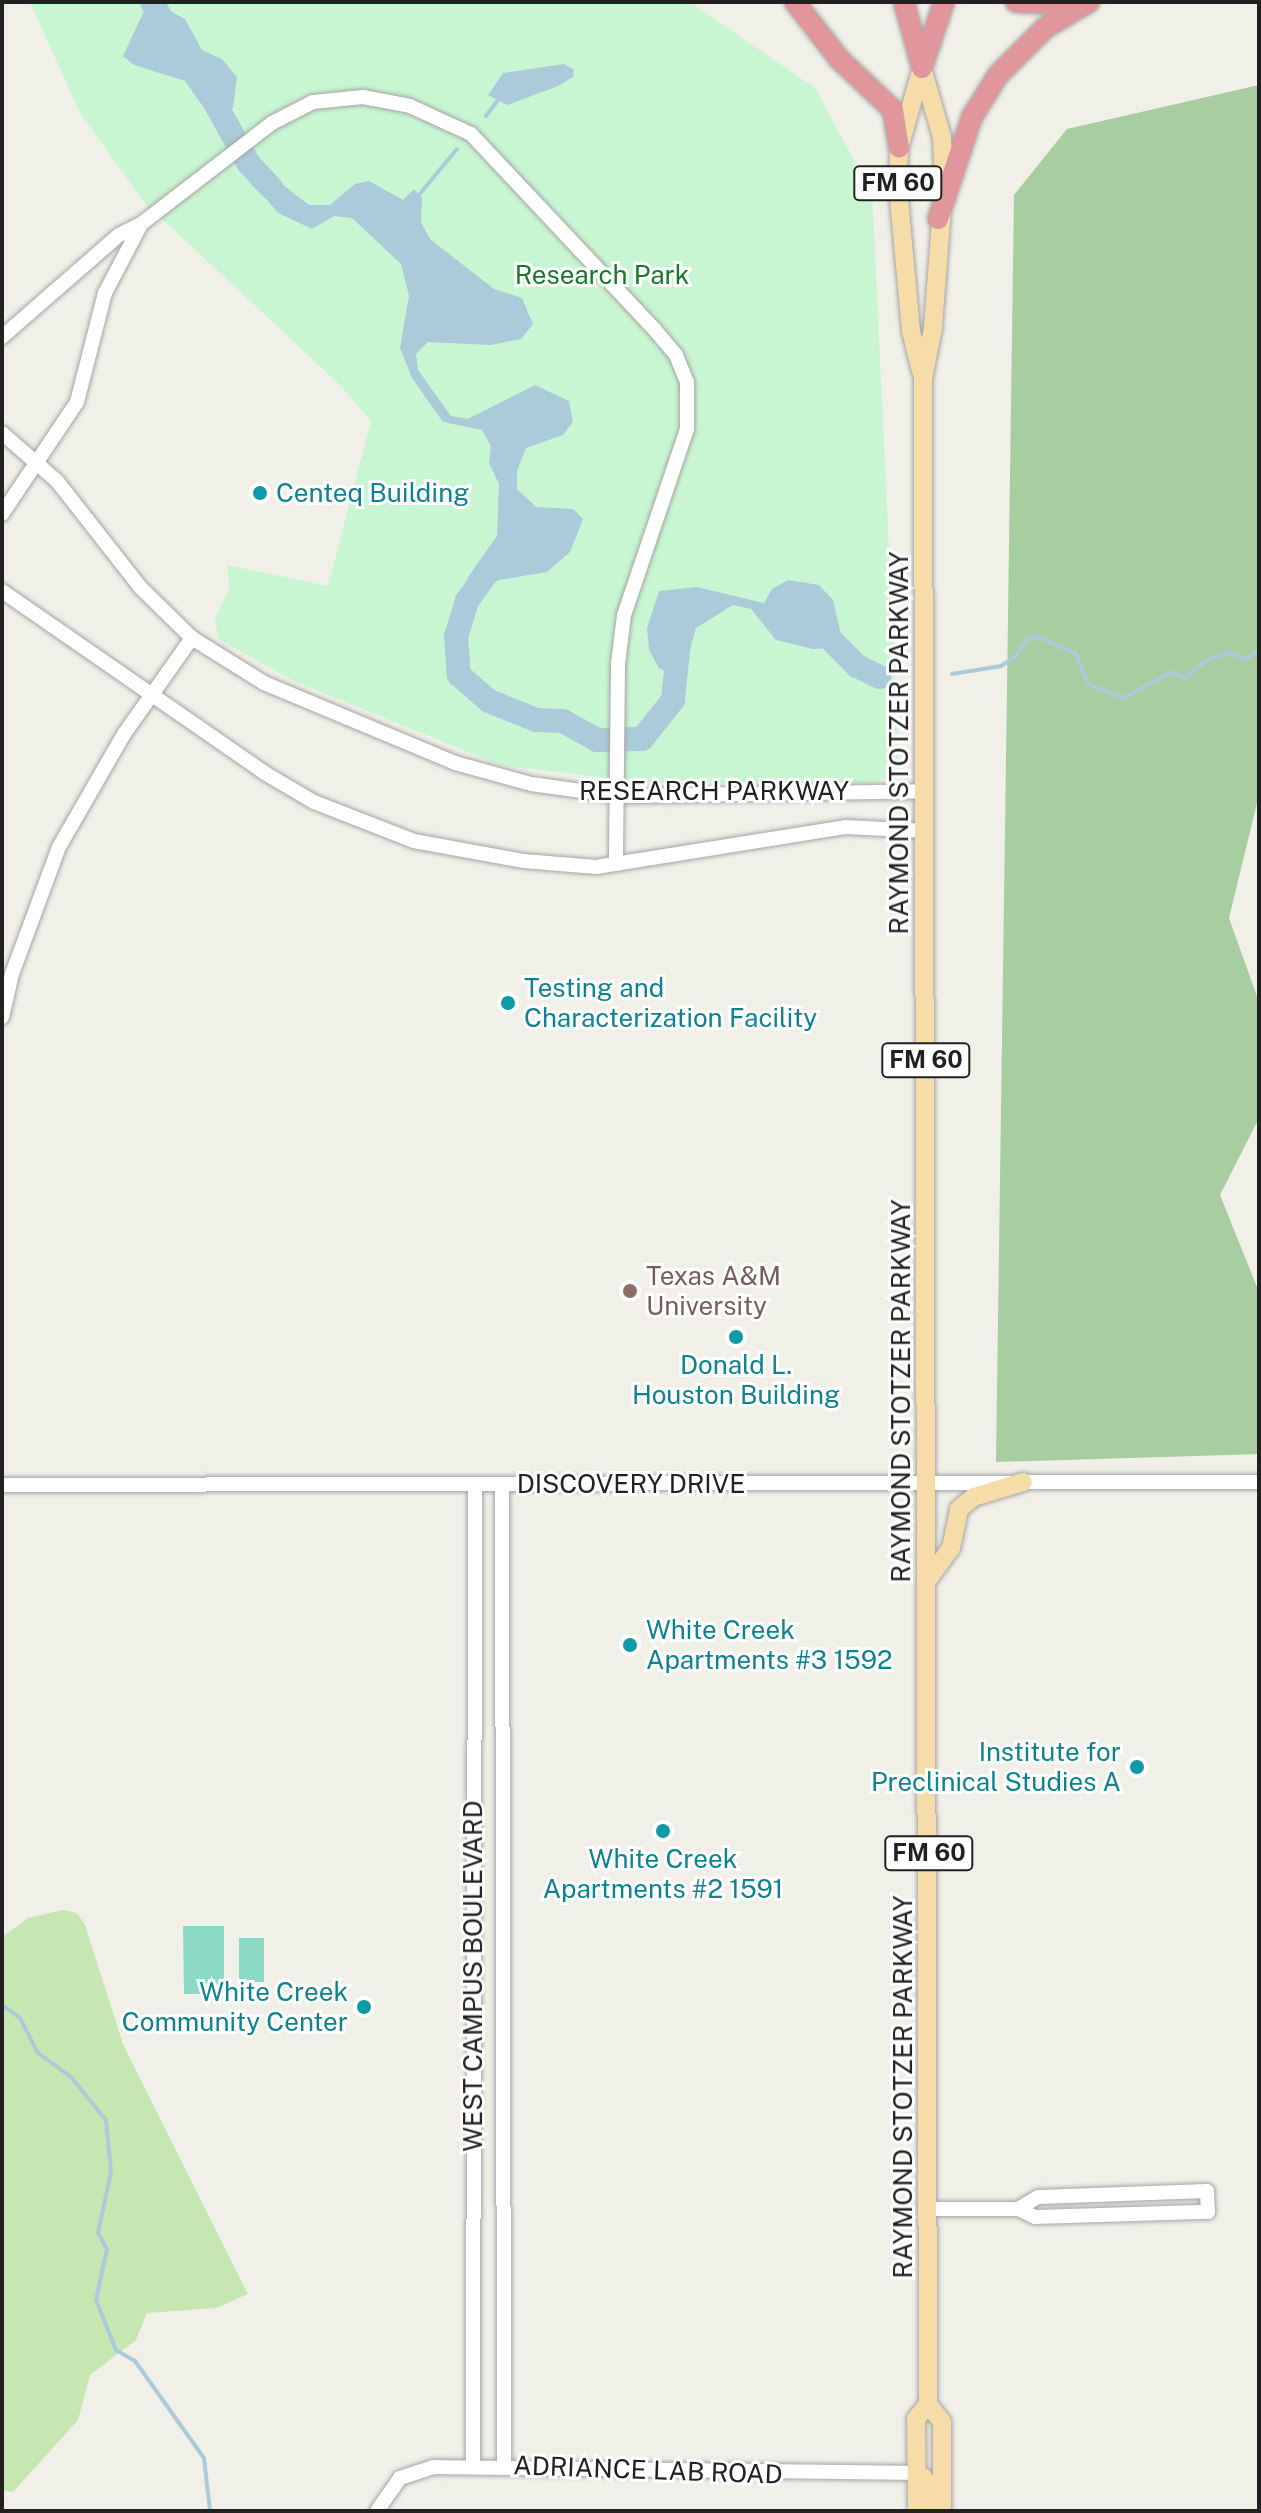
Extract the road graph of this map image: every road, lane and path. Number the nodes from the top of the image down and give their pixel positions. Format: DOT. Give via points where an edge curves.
graph roads {
  1 [pos="795,2"];
  2 [pos="904,2"];
  3 [pos="944,2"];
  4 [pos="1016,2"];
  5 [pos="1084,4"];
  6 [pos="922,68"];
  7 [pos="899,148"];
  8 [pos="938,219"];
  9 [pos="141,224"];
  10 [pos="2,337"];
  11 [pos="923,379"];
  12 [pos="2,433"];
  13 [pos="38,462"];
  14 [pos="2,514"];
  15 [pos="2,591"];
  16 [pos="192,638"];
  17 [pos="150,695"];
  18 [pos="926,791"];
  19 [pos="618,796"];
  20 [pos="926,831"];
  21 [pos="616,864"];
  22 [pos="2,1017"];
  23 [pos="1023,1482"];
  24 [pos="1259,1482"];
  25 [pos="926,1483"];
  26 [pos="2,1485"];
  27 [pos="475,1485"];
  28 [pos="502,1485"];
  29 [pos="927,1581"];
  30 [pos="474,1626"];
  31 [pos="502,1626"];
  32 [pos="930,2209"];
  33 [pos="1018,2209"];
  34 [pos="928,2404"];
  35 [pos="473,2466"];
  36 [pos="504,2466"];
  37 [pos="917,2473"];
  38 [pos="377,2511"];
  39 [pos="917,2511"];
  40 [pos="929,2511"];
  41 [pos="942,2511"];
  1 -- 7 [label="highway" via="839,59 893,110"];
  2 -- 6 [label="highway, RAYMOND STOTZER PARKWAY / FM 60"];
  3 -- 6 [label="highway, RAYMOND STOTZER PARKWAY / FM 60"];
  4 -- 5 [label="highway"];
  5 -- 8 [label="highway" via="1015,53 983,97"];
  6 -- 7 [label="main road, RAYMOND STOTZER PARKWAY / FM 60"];
  6 -- 8 [label="main road, RAYMOND STOTZER PARKWAY / FM 60" via="942,137"];
  7 -- 11 [label="main road, RAYMOND STOTZER PARKWAY / FM 60" via="911,331"];
  8 -- 11 [label="main road, RAYMOND STOTZER PARKWAY / FM 60" via="933,328"];
  9 -- 10 [label="street" via="119,235"];
  9 -- 13 [label="street" via="105,293 77,402"];
  9 -- 19 [label="street" via="272,123 313,102 363,97 410,106 453,123 496,158 676,355 687,382 687,429 633,576 621,640"];
  11 -- 18 [label="main road, RAYMOND STOTZER PARKWAY / FM 60"];
  12 -- 13 [label="street, RESEARCH PARKWAY"];
  13 -- 14 [label="street"];
  13 -- 16 [label="street, RESEARCH PARKWAY" via="81,508 141,588"];
  15 -- 17 [label="street, RESEARCH PARKWAY"];
  16 -- 17 [label="street"];
  16 -- 19 [label="street, RESEARCH PARKWAY" via="264,683 455,763 531,784"];
  17 -- 21 [label="street, RESEARCH PARKWAY" via="263,772 354,820 473,854 596,867"];
  17 -- 22 [label="street" via="59,847 12,974"];
  18 -- 19 [label="street, RESEARCH PARKWAY"];
  18 -- 20 [label="main road, RAYMOND STOTZER PARKWAY / FM 60"];
  19 -- 21 [label="street"];
  20 -- 21 [label="street, RESEARCH PARKWAY" via="845,827"];
  20 -- 25 [label="main road, RAYMOND STOTZER PARKWAY / FM 60"];
  23 -- 24 [label="street, DISCOVERY DRIVE"];
  23 -- 25 [label="street, DISCOVERY DRIVE"];
  23 -- 29 [label="main road" via="974,1497 959,1509 951,1548"];
  25 -- 28 [label="street, DISCOVERY DRIVE"];
  25 -- 29 [label="main road, RAYMOND STOTZER PARKWAY / FM 60"];
  26 -- 27 [label="street, DISCOVERY DRIVE"];
  27 -- 28 [label="street, DISCOVERY DRIVE"];
  27 -- 30 [label="street, WEST CAMPUS BOULEVARD"];
  28 -- 31 [label="street, WEST CAMPUS BOULEVARD"];
  29 -- 32 [label="main road, RAYMOND STOTZER PARKWAY / FM 60"];
  30 -- 31 [label="street"];
  30 -- 35 [label="street, WEST CAMPUS BOULEVARD"];
  31 -- 36 [label="street, WEST CAMPUS BOULEVARD"];
  32 -- 33 [label="street"];
  32 -- 34 [label="main road, RAYMOND STOTZER PARKWAY / FM 60"];
  33 -- 33 [label="street" via="1038,2197 1207,2191 1208,2212 1035,2217"];
  34 -- 37 [label="main road, RAYMOND STOTZER PARKWAY / FM 60" via="916,2419"];
  34 -- 41 [label="main road, RAYMOND STOTZER PARKWAY / FM 60" via="942,2422"];
  35 -- 36 [label="street, ADRIANCE LAB ROAD"];
  35 -- 38 [label="street, ADRIANCE LAB ROAD" via="422,2469 387,2490"];
  36 -- 37 [label="street, ADRIANCE LAB ROAD"];
  37 -- 39 [label="main road, RAYMOND STOTZER PARKWAY / FM 60"];
  37 -- 40 [label="main road" via="929,2485"];
}
